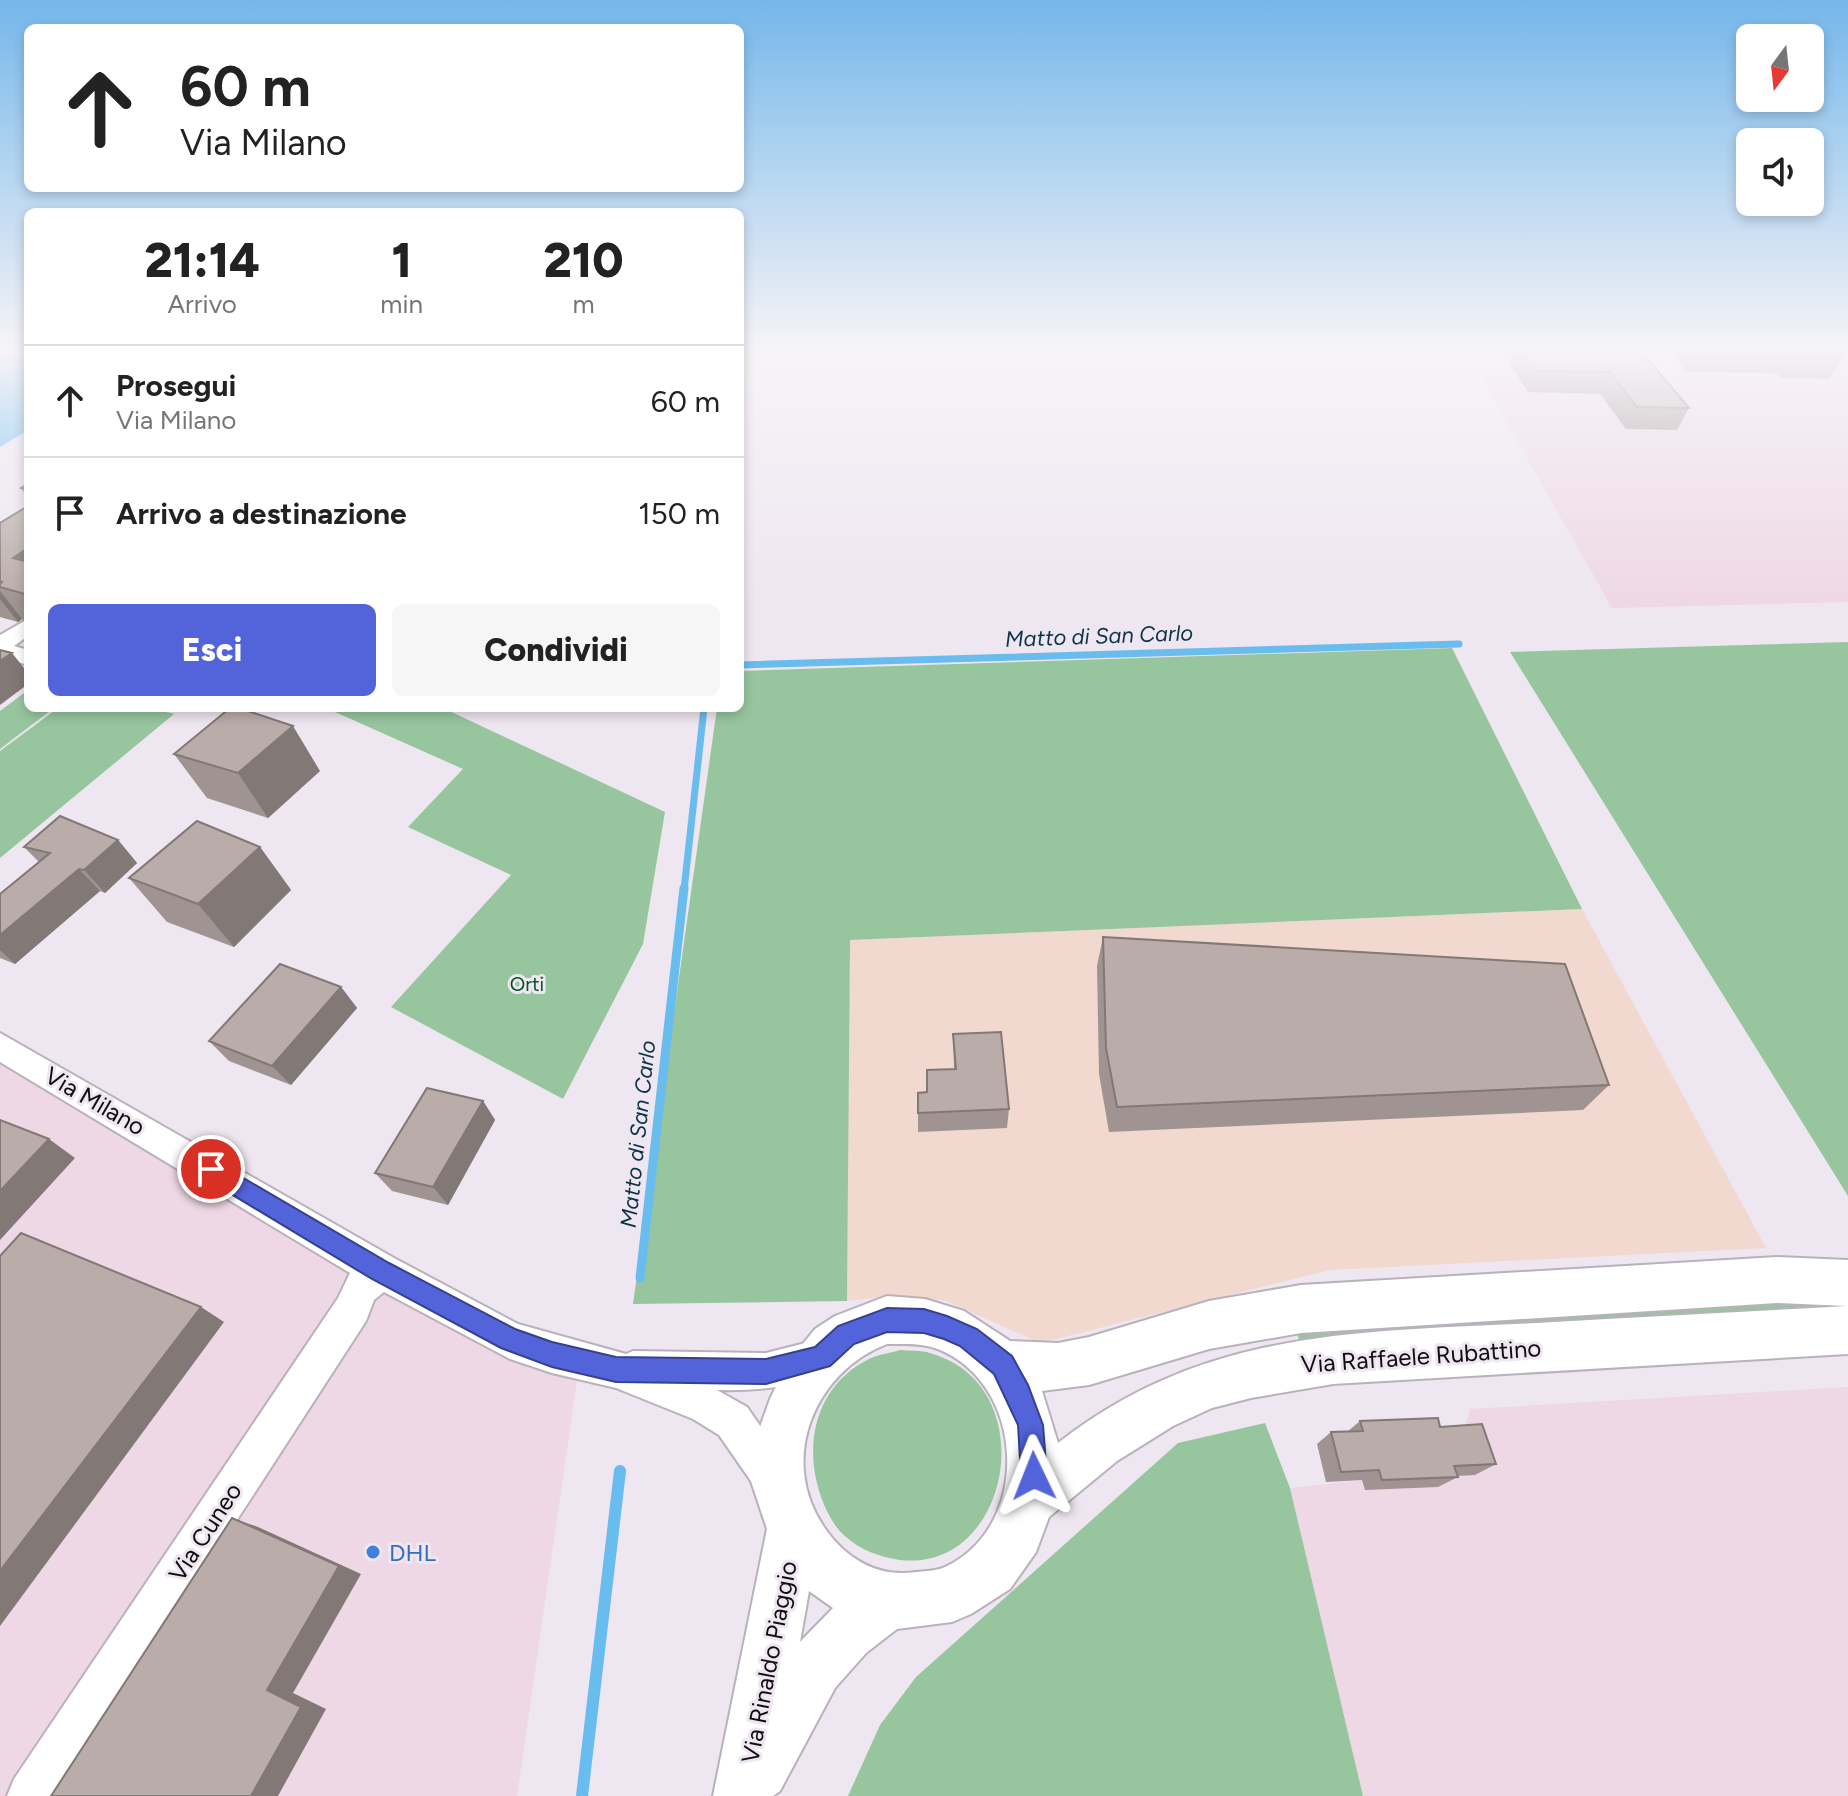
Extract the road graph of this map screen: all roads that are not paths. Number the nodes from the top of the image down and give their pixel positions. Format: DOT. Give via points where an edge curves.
graph roads {
  1 [pos="24,629"];
  2 [pos="0,647"];
  3 [pos="24,656"];
  4 [pos="0,1046"];
  5 [pos="381,1271"];
  6 [pos="1848,1283"];
  7 [pos="1848,1330"];
  8 [pos="821,1358"];
  9 [pos="1003,1365"];
  10 [pos="616,1369"];
  11 [pos="1031,1498"];
  12 [pos="785,1505"];
  13 [pos="889,1601"];
  14 [pos="31,1796"];
  15 [pos="744,1796"];
  1 -- 2 [label="street"];
  2 -- 3 [label="street"];
  4 -- 5 [label="street, Via Milano"];
  5 -- 10 [label="street, Via Milano" via="510,1340"];
  5 -- 14 [label="street, Via Cuneo" via="359,1289 353,1308"];
  6 -- 9 [label="street" via="1777,1280 1301,1309 1209,1325 1073,1364"];
  7 -- 11 [label="street, Via Raffaele Rubattino" via="1291,1365 1176,1398 1124,1425"];
  8 -- 9 [label="street, Via Raffaele Rubattino" via="847,1335 887,1320 924,1321 969,1338"];
  8 -- 10 [label="street, Via Milano" via="766,1372"];
  8 -- 12 [label="street, Via Raffaele Rubattino" via="796,1393 783,1429"];
  9 -- 11 [label="street, Via Raffaele Rubattino" via="1030,1425 1035,1459"];
  10 -- 12 [label="street, Via Milano" via="733,1421"];
  11 -- 13 [label="street, Via Raffaele Rubattino" via="1011,1542 975,1581 928,1601"];
  12 -- 13 [label="street, Via Raffaele Rubattino" via="808,1550 831,1575 860,1593"];
  12 -- 15 [label="street, Via Rinaldo Piaggio"];
  13 -- 15 [label="street, Via Rinaldo Piaggio" via="846,1633 815,1668"];
}
